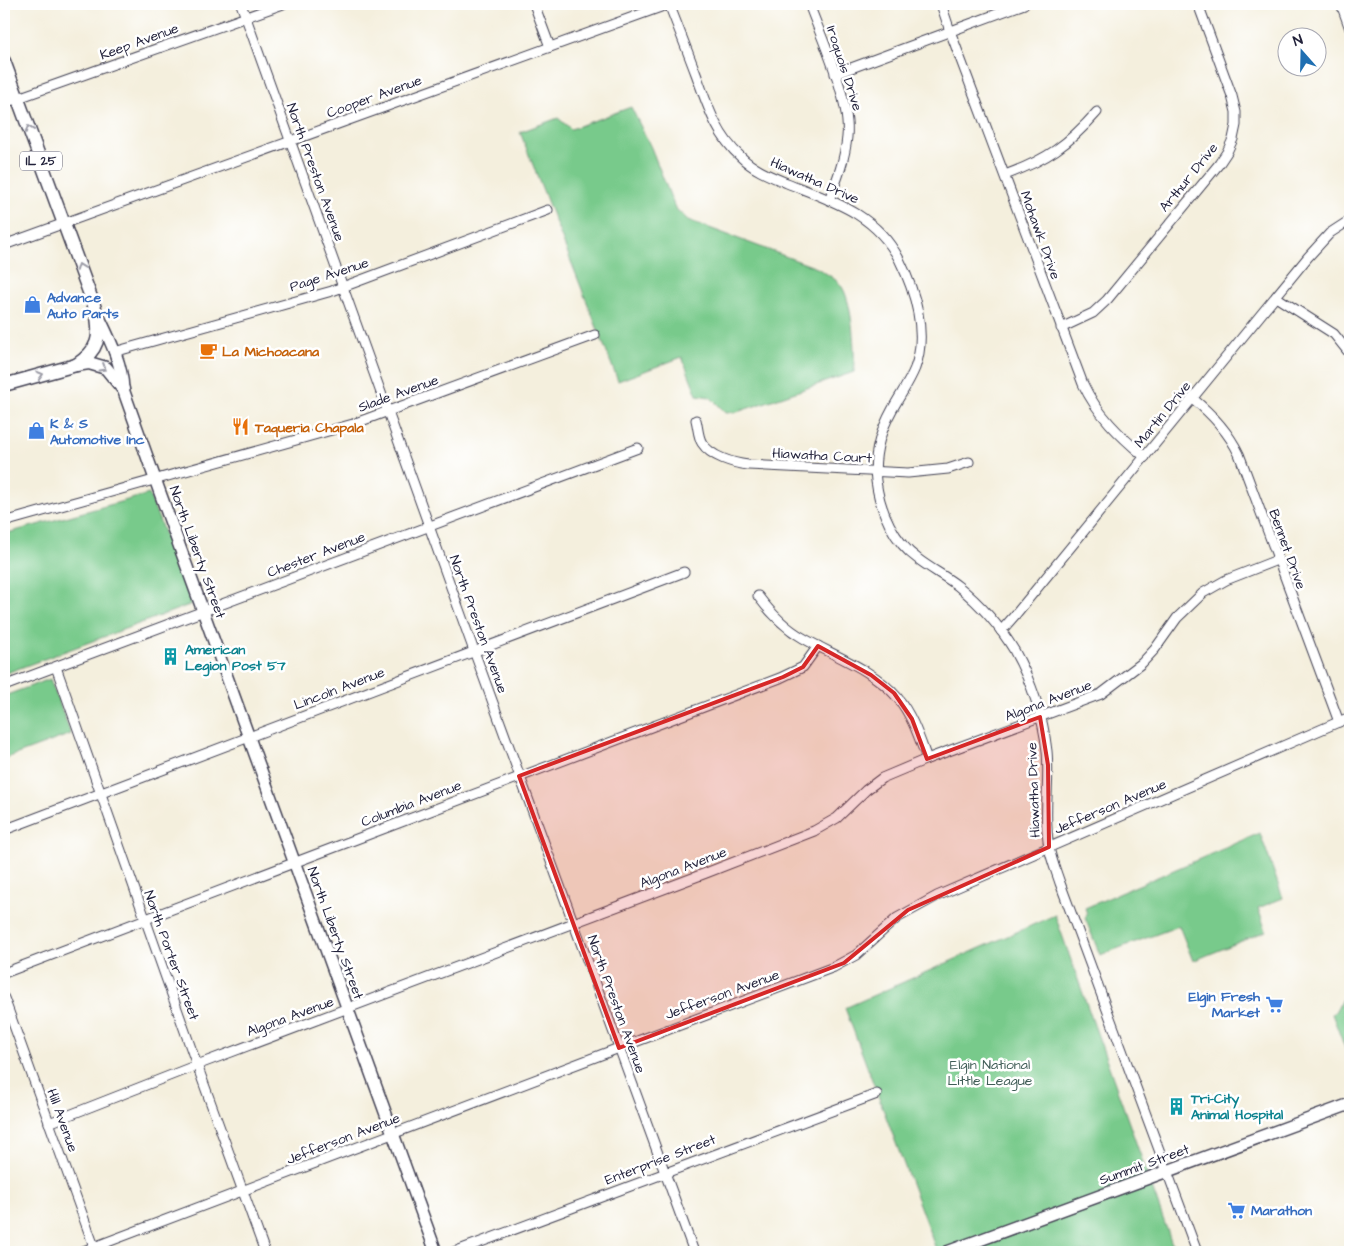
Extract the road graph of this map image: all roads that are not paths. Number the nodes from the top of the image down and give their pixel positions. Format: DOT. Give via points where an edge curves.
graph roads {
  1 [pos="241,4"];
  2 [pos="283,4"];
  3 [pos="534,4"];
  4 [pos="669,4"];
  5 [pos="809,4"];
  6 [pos="941,4"];
  7 [pos="1024,4"];
  8 [pos="1198,4"];
  9 [pos="1341,4"];
  10 [pos="246,17"];
  11 [pos="1350,29"];
  12 [pos="950,32"];
  13 [pos="550,47"];
  14 [pos="4,60"];
  15 [pos="835,74"];
  16 [pos="18,98"];
  17 [pos="4,104"];
  18 [pos="1097,112"];
  19 [pos="289,141"];
  20 [pos="1005,175"];
  21 [pos="829,200"];
  22 [pos="548,210"];
  23 [pos="1350,220"];
  24 [pos="64,224"];
  25 [pos="4,245"];
  26 [pos="343,288"];
  27 [pos="1276,297"];
  28 [pos="96,311"];
  29 [pos="1061,328"];
  30 [pos="595,336"];
  31 [pos="114,352"];
  32 [pos="1350,354"];
  33 [pos="76,365"];
  34 [pos="4,385"];
  35 [pos="123,389"];
  36 [pos="1192,398"];
  37 [pos="388,412"];
  38 [pos="696,420"];
  39 [pos="638,448"];
  40 [pos="1144,457"];
  41 [pos="969,462"];
  42 [pos="875,471"];
  43 [pos="155,479"];
  44 [pos="4,522"];
  45 [pos="429,526"];
  46 [pos="1277,560"];
  47 [pos="684,572"];
  48 [pos="758,596"];
  49 [pos="203,612"];
  50 [pos="1001,631"];
  51 [pos="818,646"];
  52 [pos="474,651"];
  53 [pos="56,667"];
  54 [pos="4,686"];
  55 [pos="1040,717"];
  56 [pos="1350,717"];
  57 [pos="1338,722"];
  58 [pos="248,738"];
  59 [pos="927,759"];
  60 [pos="520,776"];
  61 [pos="100,794"];
  62 [pos="4,830"];
  63 [pos="1049,847"];
  64 [pos="295,862"];
  65 [pos="144,918"];
  66 [pos="573,923"];
  67 [pos="4,973"];
  68 [pos="4,998"];
  69 [pos="347,1009"];
  70 [pos="618,1048"];
  71 [pos="197,1065"];
  72 [pos="876,1094"];
  73 [pos="1350,1104"];
  74 [pos="49,1123"];
  75 [pos="392,1134"];
  76 [pos="664,1172"];
  77 [pos="1168,1172"];
  78 [pos="243,1191"];
  79 [pos="95,1250"];
  80 [pos="81,1252"];
  81 [pos="266,1252"];
  82 [pos="436,1252"];
  83 [pos="454,1252"];
  84 [pos="694,1252"];
  85 [pos="947,1252"];
  86 [pos="1196,1252"];
  1 -- 10 [label="street, North Preston Avenue"];
  2 -- 10 [label="street, Keep Avenue"];
  3 -- 13 [label="street"];
  4 -- 13 [label="street, Cooper Avenue"];
  4 -- 21 [label="street, Hiawatha Drive" via="714,120 730,147 764,173"];
  5 -- 15 [label="street, Iroquois Drive"];
  6 -- 12 [label="street, Mohawk Drive"];
  7 -- 12 [label="street"];
  8 -- 29 [label="street, Arthur Drive" via="1234,104 1236,125 1231,146 1107,300 1093,313"];
  9 -- 11 [label="street"];
  10 -- 16 [label="street, Keep Avenue"];
  10 -- 19 [label="street, North Preston Avenue"];
  12 -- 15 [label="street"];
  12 -- 20 [label="street, Mohawk Drive"];
  13 -- 19 [label="street, Cooper Avenue"];
  14 -- 16 [label="main road, North Liberty Street / IL 25"];
  15 -- 21 [label="street, Iroquois Drive" via="846,111 847,136"];
  16 -- 17 [label="street, Keep Avenue"];
  24 -- 16 [label="main road, North Liberty Street / IL 25, one-way"];
  18 -- 20 [label="street" via="1053,154"];
  19 -- 24 [label="street, Cooper Avenue"];
  19 -- 26 [label="street, North Preston Avenue"];
  20 -- 29 [label="street, Mohawk Drive"];
  21 -- 42 [label="street, Hiawatha Drive" via="863,217 887,240 902,267 918,319 920,338 916,365 883,430"];
  22 -- 26 [label="street, Page Avenue"];
  23 -- 27 [label="street, Martin Drive" via="1320,243"];
  24 -- 25 [label="street, Cooper Avenue"];
  28 -- 24 [label="main road, North Liberty Street / IL 25, one-way"];
  26 -- 31 [label="street, Page Avenue"];
  26 -- 37 [label="street, North Preston Avenue"];
  27 -- 32 [label="street" via="1334,334"];
  27 -- 36 [label="street, Martin Drive"];
  28 -- 31 [label="main road, North Liberty Street / IL 25"];
  28 -- 33 [label="main road" via="98,340 90,353"];
  29 -- 40 [label="street, Mohawk Drive" via="1082,381 1098,409"];
  30 -- 37 [label="street, Slade Avenue"];
  31 -- 35 [label="main road, North Liberty Street / IL 25" via="123,377"];
  34 -- 33 [label="main road, one-way"];
  33 -- 35 [label="main road, one-way" via="89,363 103,367"];
  35 -- 43 [label="main road, North Liberty Street / IL 25"];
  36 -- 40 [label="street, Martin Drive"];
  36 -- 46 [label="street, Bennet Drive" via="1218,422 1234,445"];
  37 -- 43 [label="street, Slade Avenue"];
  37 -- 45 [label="street, North Preston Avenue"];
  38 -- 42 [label="street, Hiawatha Court" via="703,445 729,461 752,466"];
  39 -- 45 [label="street, Chester Avenue"];
  40 -- 50 [label="street, Martin Drive"];
  41 -- 42 [label="street, Hiawatha Court" via="926,472"];
  42 -- 50 [label="street, Hiawatha Drive" via="884,511 900,541 918,559 973,599"];
  43 -- 44 [label="street, Slade Avenue"];
  43 -- 49 [label="main road, North Liberty Street / IL 25"];
  45 -- 49 [label="street, Chester Avenue"];
  45 -- 52 [label="street, North Preston Avenue"];
  46 -- 55 [label="street, Algona Avenue" via="1226,580 1204,593 1182,613 1144,661 1108,690"];
  46 -- 57 [label="street, Bennet Drive"];
  47 -- 52 [label="street, Lincoln Avenue"];
  48 -- 51 [label="street" via="786,626"];
  49 -- 53 [label="street, Chester Avenue"];
  49 -- 58 [label="main road, North Liberty Street / IL 25"];
  50 -- 55 [label="street, Hiawatha Drive" via="1026,672"];
  51 -- 59 [label="street" via="871,675 894,693 912,719"];
  51 -- 60 [label="street, Columbia Avenue" via="803,667 783,677"];
  52 -- 58 [label="street, Lincoln Avenue"];
  52 -- 60 [label="street, North Preston Avenue"];
  53 -- 54 [label="street, Chester Avenue"];
  53 -- 61 [label="street, North Porter Street"];
  55 -- 59 [label="street, Algona Avenue"];
  55 -- 63 [label="street, Hiawatha Drive" via="1048,765"];
  56 -- 57 [label="street, Jefferson Avenue"];
  57 -- 63 [label="street, Jefferson Avenue"];
  58 -- 61 [label="street, Lincoln Avenue"];
  58 -- 64 [label="main road, North Liberty Street / IL 25"];
  59 -- 66 [label="street, Algona Avenue" via="878,780 837,818 814,831"];
  60 -- 64 [label="street, Columbia Avenue"];
  60 -- 66 [label="street, North Preston Avenue"];
  61 -- 62 [label="street, Lincoln Avenue"];
  61 -- 65 [label="street, North Porter Street"];
  63 -- 70 [label="street, Jefferson Avenue" via="915,906 891,922 844,963"];
  63 -- 77 [label="street, Hiawatha Drive"];
  64 -- 65 [label="street, Columbia Avenue"];
  64 -- 69 [label="main road, North Liberty Street / IL 25"];
  65 -- 67 [label="street, Columbia Avenue"];
  65 -- 71 [label="street, North Porter Street"];
  66 -- 69 [label="street, Algona Avenue"];
  66 -- 70 [label="street, North Preston Avenue"];
  68 -- 74 [label="street, Hill Avenue"];
  69 -- 71 [label="street, Algona Avenue"];
  69 -- 75 [label="main road, North Liberty Street / IL 25"];
  70 -- 75 [label="street, Jefferson Avenue"];
  70 -- 76 [label="street, North Preston Avenue"];
  71 -- 74 [label="street, Algona Avenue"];
  71 -- 78 [label="street, North Porter Street"];
  72 -- 76 [label="street, Enterprise Street"];
  73 -- 77 [label="main road, Summit Street"];
  74 -- 79 [label="street, Hill Avenue"];
  75 -- 78 [label="street, Jefferson Avenue"];
  75 -- 82 [label="main road, North Liberty Street / IL 25"];
  76 -- 83 [label="street, Enterprise Street"];
  76 -- 84 [label="street, North Preston Avenue"];
  77 -- 85 [label="main road, Summit Street"];
  77 -- 86 [label="street, Hiawatha Drive"];
  78 -- 79 [label="street, Jefferson Avenue"];
  78 -- 81 [label="street, North Porter Street"];
  79 -- 80 [label="street, Jefferson Avenue"];
}
